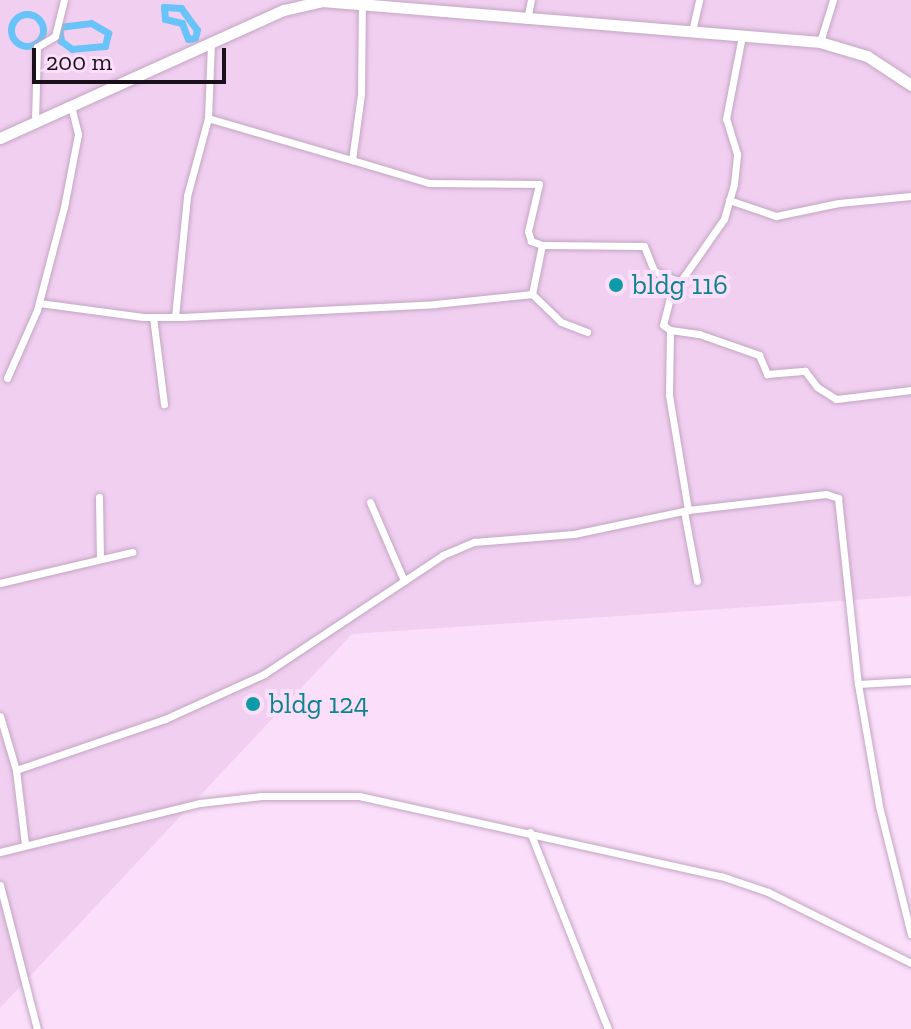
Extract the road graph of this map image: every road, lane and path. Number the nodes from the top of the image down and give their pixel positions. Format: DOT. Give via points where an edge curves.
graph roads {
  1 [pos="64,0"];
  2 [pos="531,0"];
  3 [pos="699,0"];
  4 [pos="833,0"];
  5 [pos="362,4"];
  6 [pos="284,5"];
  7 [pos="527,20"];
  8 [pos="692,31"];
  9 [pos="742,36"];
  10 [pos="820,42"];
  11 [pos="211,43"];
  12 [pos="911,85"];
  13 [pos="71,105"];
  14 [pos="208,118"];
  15 [pos="35,122"];
  16 [pos="0,138"];
  17 [pos="352,160"];
  18 [pos="911,196"];
  19 [pos="729,200"];
  20 [pos="542,245"];
  21 [pos="674,282"];
  22 [pos="532,294"];
  23 [pos="39,303"];
  24 [pos="153,317"];
  25 [pos="175,317"];
  26 [pos="670,330"];
  27 [pos="587,332"];
  28 [pos="7,378"];
  29 [pos="911,390"];
  30 [pos="164,404"];
  31 [pos="99,497"];
  32 [pos="370,502"];
  33 [pos="686,511"];
  34 [pos="132,552"];
  35 [pos="100,559"];
  36 [pos="404,581"];
  37 [pos="697,581"];
  38 [pos="0,583"];
  39 [pos="911,681"];
  40 [pos="858,684"];
  41 [pos="0,716"];
  42 [pos="16,770"];
  43 [pos="530,832"];
  44 [pos="25,844"];
  45 [pos="0,852"];
  46 [pos="0,885"];
  47 [pos="911,934"];
  48 [pos="911,963"];
  49 [pos="37,1029"];
  50 [pos="608,1029"];
  1 -- 15 [label="street" via="55,36 37,47"];
  2 -- 7 [label="street"];
  3 -- 8 [label="street"];
  4 -- 10 [label="street"];
  5 -- 6 [label="main road"];
  5 -- 7 [label="main road"];
  5 -- 17 [label="street" via="361,94"];
  6 -- 11 [label="main road"];
  7 -- 8 [label="main road"];
  8 -- 9 [label="main road"];
  9 -- 10 [label="main road"];
  9 -- 19 [label="street" via="726,119 737,154"];
  10 -- 12 [label="main road" via="867,56"];
  11 -- 13 [label="main road"];
  11 -- 14 [label="street"];
  13 -- 15 [label="main road"];
  13 -- 23 [label="street" via="78,134"];
  14 -- 17 [label="street"];
  14 -- 25 [label="street" via="187,196"];
  15 -- 16 [label="main road"];
  17 -- 20 [label="street" via="429,183 533,181 541,186 528,238"];
  18 -- 19 [label="street" via="776,216"];
  19 -- 21 [label="street" via="724,219 680,282"];
  20 -- 21 [label="street" via="644,246 654,271"];
  20 -- 22 [label="street"];
  21 -- 26 [label="street" via="663,325"];
  22 -- 25 [label="street"];
  22 -- 27 [label="street" via="561,322"];
  23 -- 24 [label="street"];
  23 -- 28 [label="street"];
  24 -- 25 [label="street"];
  24 -- 30 [label="street"];
  26 -- 29 [label="street" via="759,355 767,374 805,371 836,399"];
  26 -- 33 [label="street" via="669,395"];
  31 -- 35 [label="street"];
  32 -- 36 [label="street"];
  33 -- 36 [label="street" via="574,534 482,540 443,555"];
  33 -- 37 [label="street"];
  33 -- 40 [label="street" via="826,494 838,498"];
  34 -- 35 [label="street"];
  35 -- 38 [label="street"];
  36 -- 42 [label="street" via="264,674 152,724"];
  39 -- 40 [label="street"];
  40 -- 47 [label="street" via="879,806"];
  41 -- 42 [label="street"];
  42 -- 44 [label="street"];
  43 -- 44 [label="street" via="359,796 294,795 200,803"];
  43 -- 48 [label="street" via="721,876 768,892"];
  43 -- 50 [label="street"];
  44 -- 45 [label="street"];
  46 -- 49 [label="street"];
}
